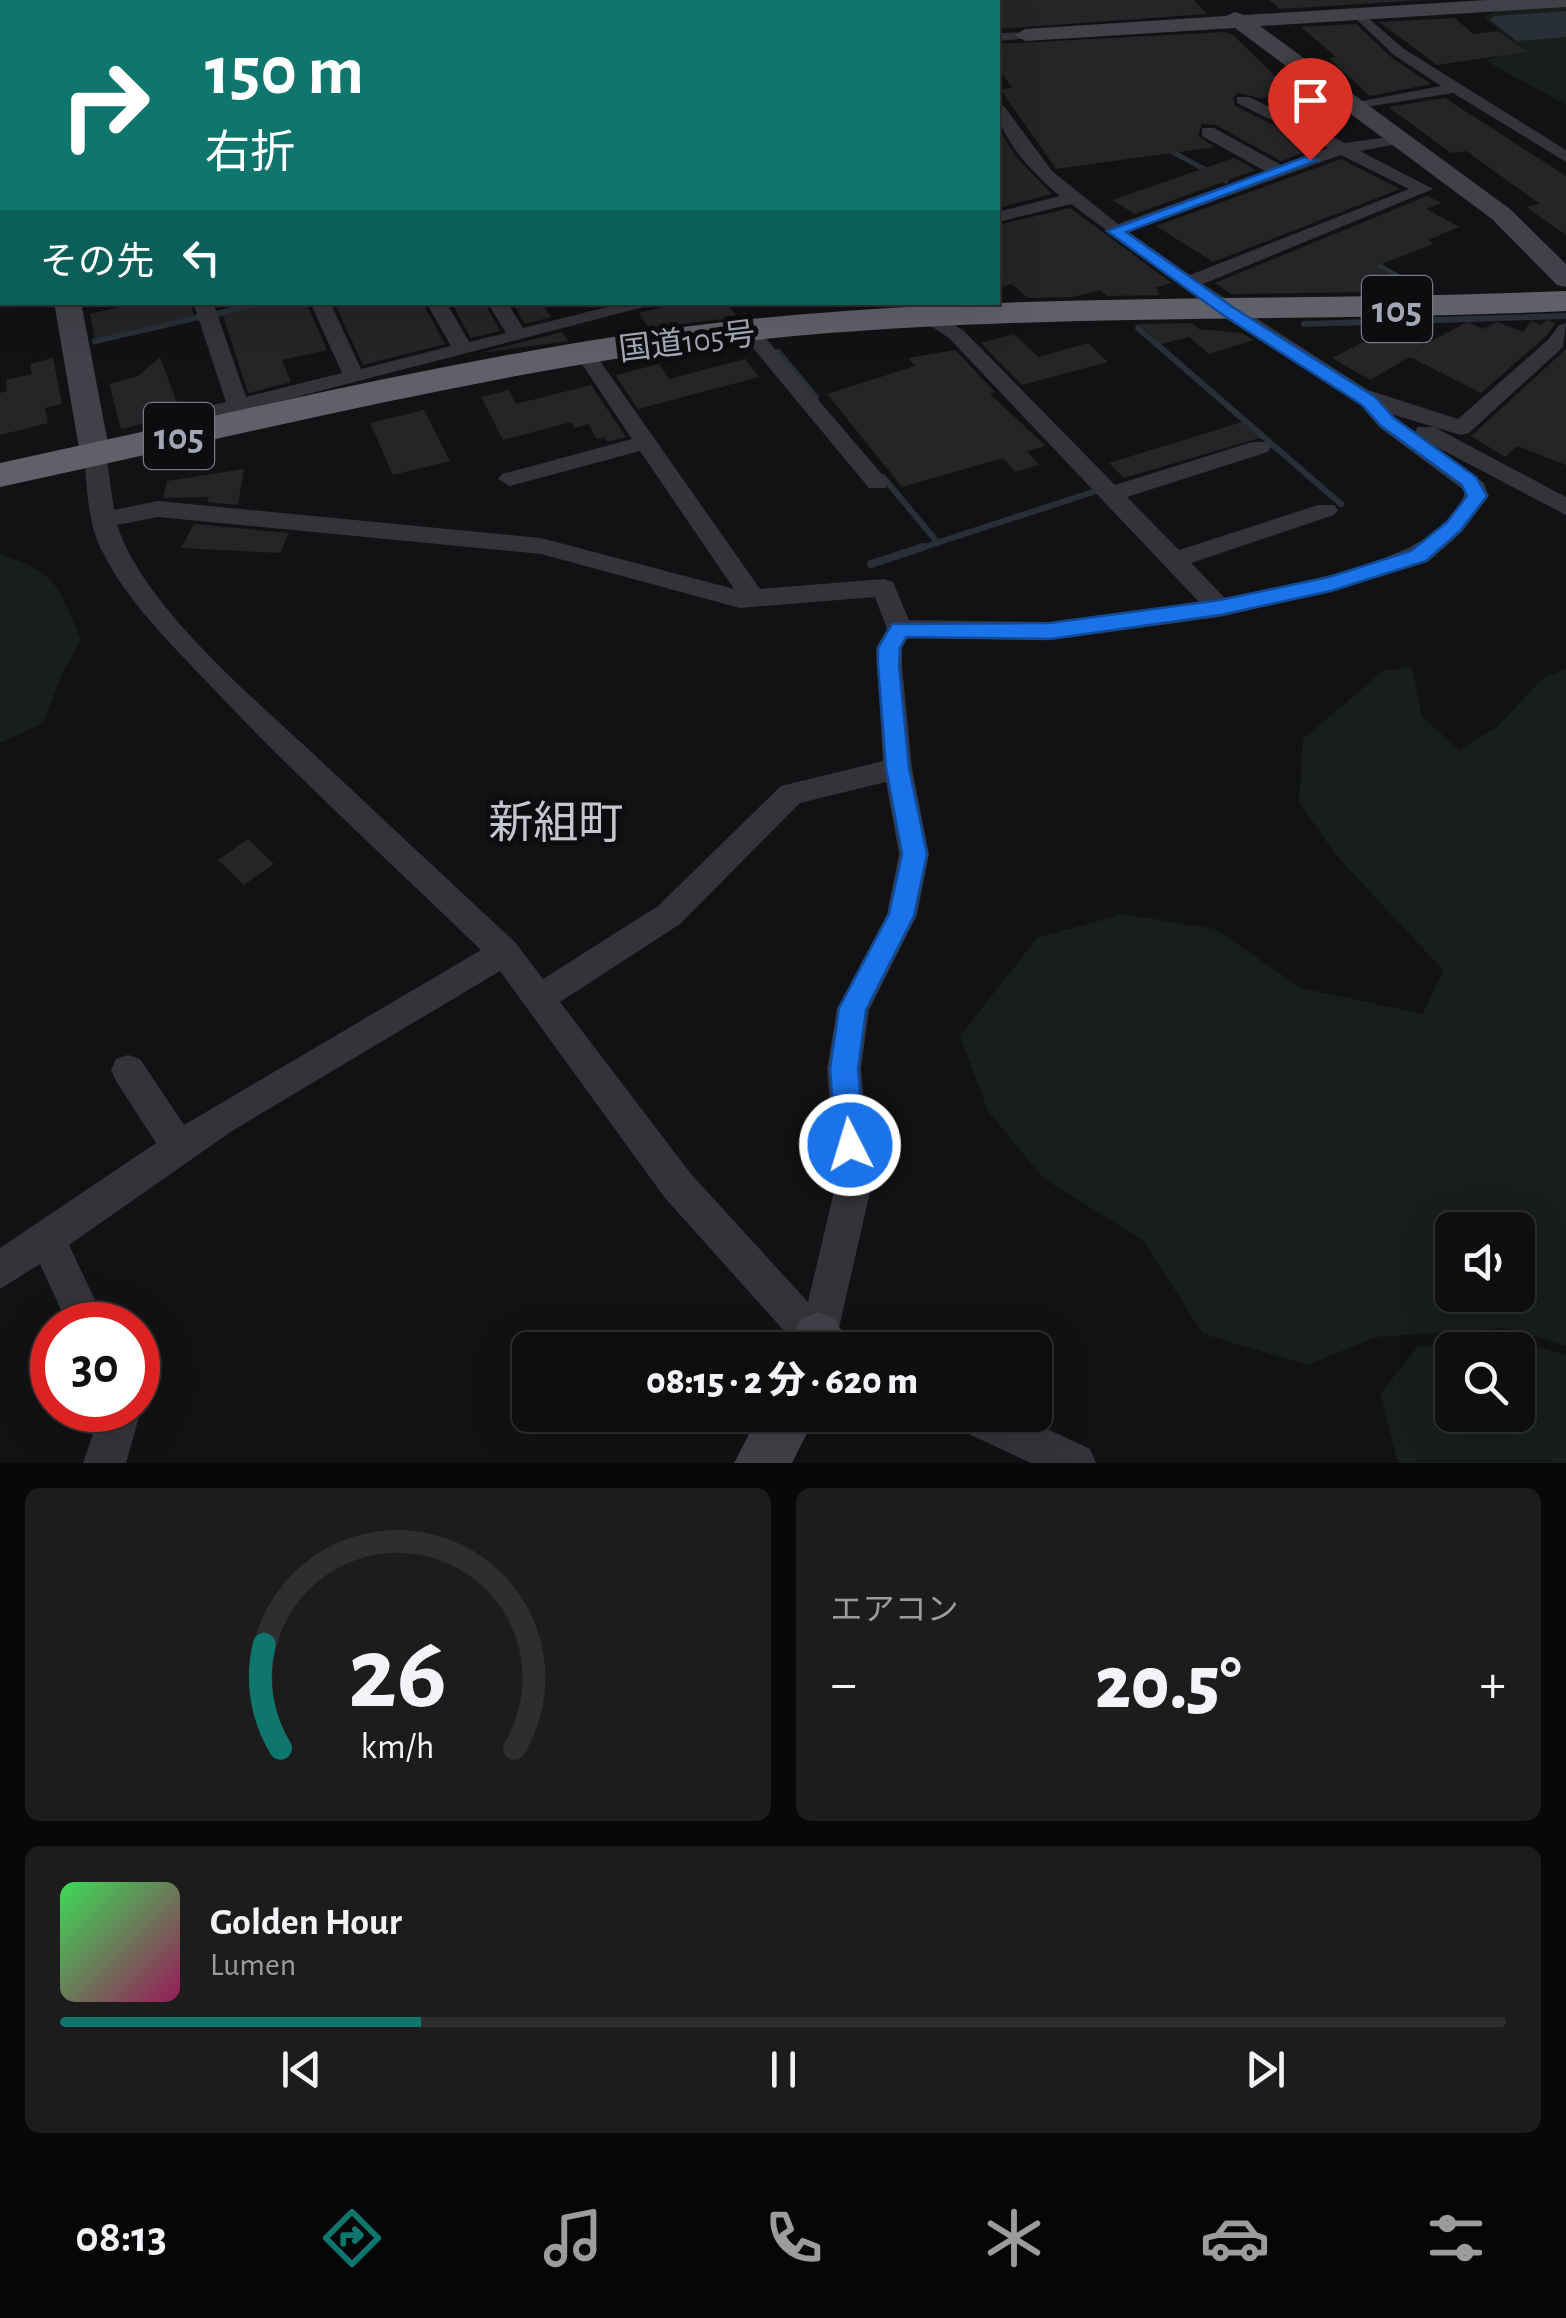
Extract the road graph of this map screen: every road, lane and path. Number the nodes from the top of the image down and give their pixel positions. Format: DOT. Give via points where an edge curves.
graph roads {
  1 [pos="1214,0"];
  2 [pos="1566,2"];
  3 [pos="1498,3"];
  4 [pos="1368,10"];
  5 [pos="1238,22"];
  6 [pos="1025,35"];
  7 [pos="1000,37"];
  8 [pos="1454,88"];
  9 [pos="1243,100"];
  10 [pos="1353,107"];
  11 [pos="1004,129"];
  12 [pos="1208,132"];
  13 [pos="1397,139"];
  14 [pos="1342,149"];
  15 [pos="1566,157"];
  16 [pos="1279,172"];
  17 [pos="1073,198"];
  18 [pos="1000,217"];
  19 [pos="1115,231"];
  20 [pos="1190,282"];
  21 [pos="1565,303"];
  22 [pos="69,305"];
  23 [pos="204,305"];
  24 [pos="321,305"];
  25 [pos="438,305"];
  26 [pos="499,305"];
  27 [pos="611,307"];
  28 [pos="920,309"];
  29 [pos="1228,312"];
  30 [pos="750,332"];
  31 [pos="518,336"];
  32 [pos="463,350"];
  33 [pos="586,355"];
  34 [pos="354,378"];
  35 [pos="1361,396"];
  36 [pos="238,406"];
  37 [pos="192,417"];
  38 [pos="646,442"];
  39 [pos="1260,447"];
  40 [pos="95,454"];
  41 [pos="0,475"];
  42 [pos="510,479"];
  43 [pos="877,483"];
  44 [pos="1111,494"];
  45 [pos="1566,507"];
  46 [pos="1326,510"];
  47 [pos="104,520"];
  48 [pos="1175,560"];
  49 [pos="753,598"];
  50 [pos="1220,608"];
  51 [pos="900,629"];
  52 [pos="898,768"];
  53 [pos="504,952"];
  54 [pos="540,998"];
  55 [pos="128,1070"];
  56 [pos="180,1149"];
  57 [pos="46,1237"];
  58 [pos="0,1270"];
  59 [pos="77,1302"];
  60 [pos="810,1332"];
  61 [pos="827,1332"];
  62 [pos="116,1432"];
  63 [pos="779,1432"];
  64 [pos="1009,1432"];
  65 [pos="103,1463"];
  66 [pos="762,1463"];
  67 [pos="1076,1463"];
  1 -- 5 [label="street"];
  2 -- 3 [label="street"];
  3 -- 4 [label="street"];
  4 -- 5 [label="street"];
  4 -- 8 [label="street" via="1399,52"];
  5 -- 6 [label="street"];
  5 -- 10 [label="street"];
  6 -- 7 [label="street"];
  8 -- 10 [label="street"];
  8 -- 15 [label="street"];
  9 -- 14 [label="street"];
  10 -- 13 [label="street"];
  11 -- 17 [label="street"];
  12 -- 16 [label="street"];
  13 -- 14 [label="street"];
  13 -- 21 [label="street" via="1502,214"];
  14 -- 16 [label="street"];
  14 -- 20 [label="street" via="1424,189"];
  16 -- 19 [label="street"];
  17 -- 18 [label="street"];
  17 -- 19 [label="street"];
  19 -- 20 [label="street"];
  20 -- 29 [label="street"];
  21 -- 29 [label="highway, 国道105号 / 105"];
  21 -- 35 [label="street" via="1556,343 1462,428"];
  22 -- 40 [label="street"];
  23 -- 36 [label="street"];
  24 -- 34 [label="street"];
  25 -- 32 [label="street"];
  26 -- 31 [label="street"];
  27 -- 31 [label="street"];
  28 -- 29 [label="highway, 国道105号 / 105"];
  28 -- 30 [label="highway, 国道105号 / 105"];
  28 -- 44 [label="street" via="956,334"];
  29 -- 35 [label="street"];
  30 -- 33 [label="highway, 国道105号 / 105"];
  30 -- 43 [label="street"];
  31 -- 32 [label="street"];
  32 -- 34 [label="street"];
  33 -- 38 [label="street"];
  33 -- 40 [label="highway, 国道105号 / 105"];
  34 -- 36 [label="street"];
  35 -- 45 [label="street"];
  35 -- 50 [label="street" via="1476,488 1477,496 1418,556 1374,573"];
  36 -- 37 [label="street"];
  38 -- 42 [label="street"];
  38 -- 49 [label="street"];
  39 -- 44 [label="street"];
  40 -- 41 [label="highway, 国道105号 / 105"];
  40 -- 47 [label="street"];
  44 -- 48 [label="street"];
  46 -- 48 [label="street"];
  47 -- 49 [label="street" via="158,509 541,546"];
  47 -- 53 [label="street" via="128,576 194,656"];
  48 -- 50 [label="street"];
  49 -- 51 [label="street" via="884,588"];
  50 -- 51 [label="street" via="1050,631"];
  51 -- 52 [label="street" via="888,665"];
  52 -- 54 [label="street" via="791,794 669,915"];
  52 -- 61 [label="street" via="914,854 902,916 852,1008 844,1069 854,1183"];
  53 -- 54 [label="street"];
  53 -- 56 [label="street"];
  54 -- 60 [label="street" via="678,1186"];
  55 -- 56 [label="street"];
  56 -- 57 [label="street"];
  57 -- 58 [label="street"];
  57 -- 59 [label="street"];
  62 -- 65 [label="street"];
  63 -- 66 [label="street"];
  64 -- 67 [label="street"];
}
